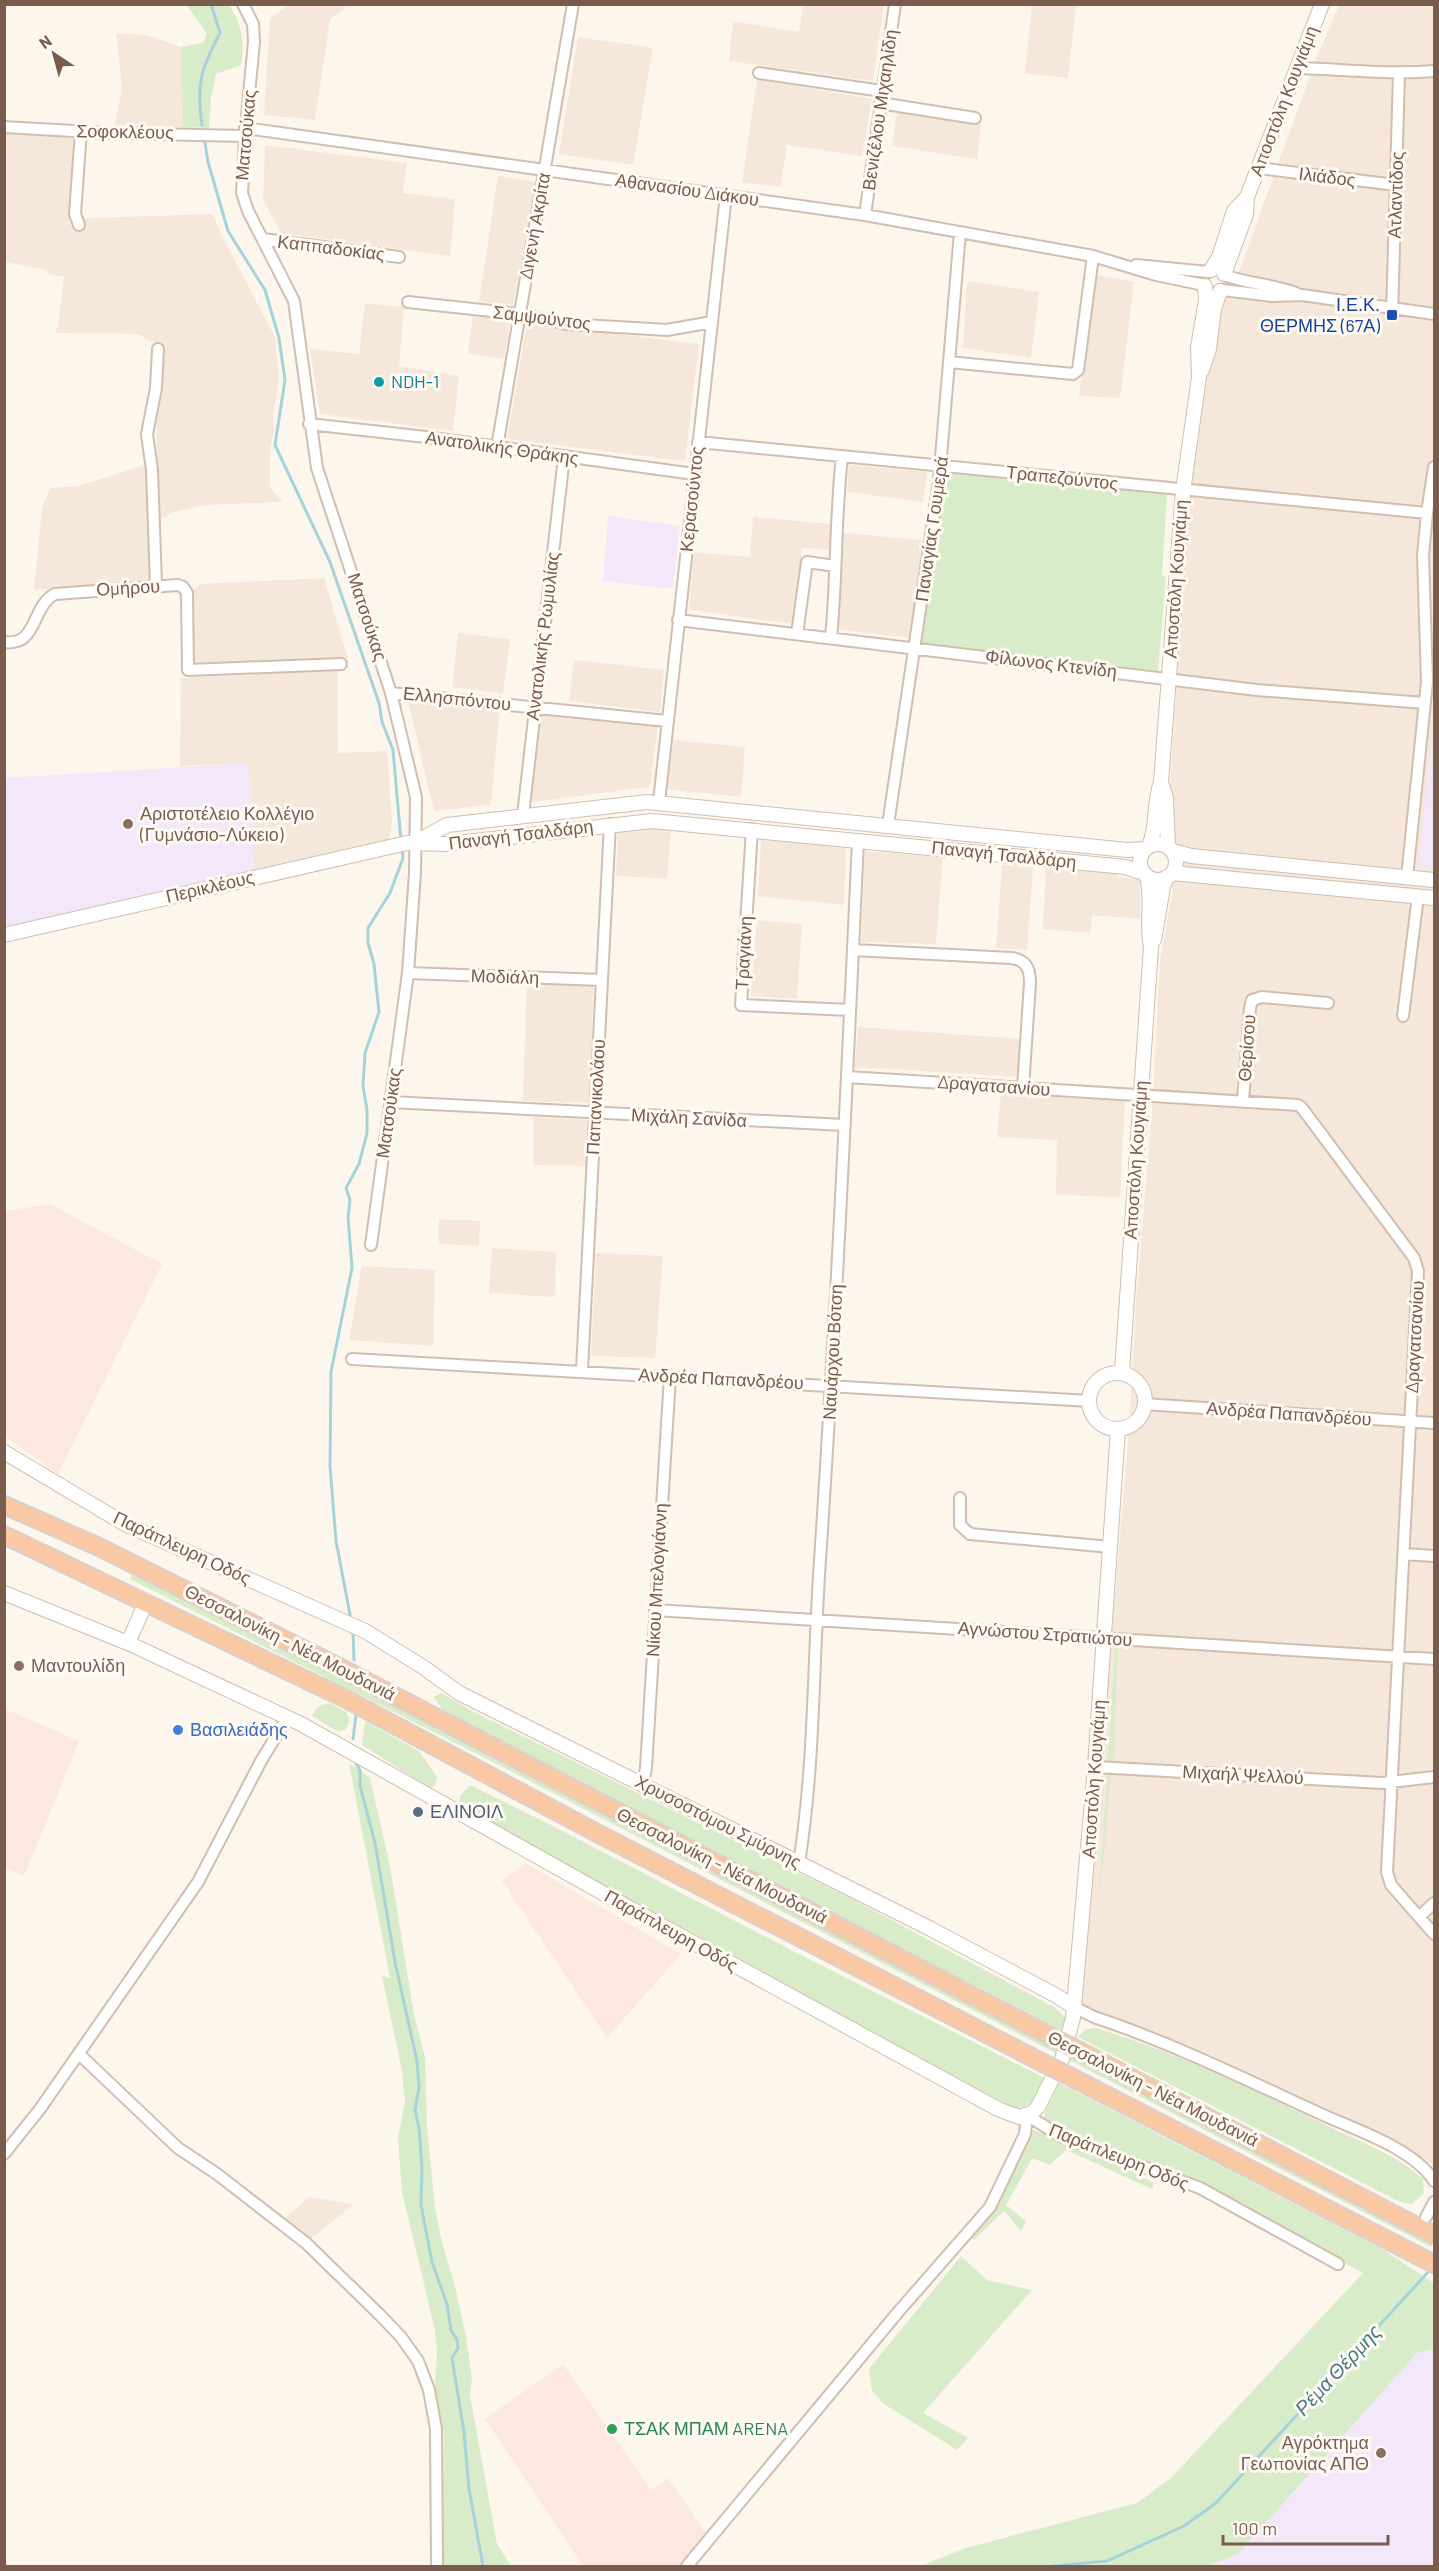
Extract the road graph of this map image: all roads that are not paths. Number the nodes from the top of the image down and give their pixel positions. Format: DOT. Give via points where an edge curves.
graph roads {
  1 [pos="243,4"];
  2 [pos="573,4"];
  3 [pos="895,4"];
  4 [pos="1322,4"];
  5 [pos="1297,68"];
  6 [pos="1434,71"];
  7 [pos="759,73"];
  8 [pos="1400,74"];
  9 [pos="882,91"];
  10 [pos="880,103"];
  11 [pos="975,118"];
  12 [pos="4,127"];
  13 [pos="81,131"];
  14 [pos="245,132"];
  15 [pos="1258,168"];
  16 [pos="546,170"];
  17 [pos="1396,185"];
  18 [pos="726,195"];
  19 [pos="865,215"];
  20 [pos="79,225"];
  21 [pos="960,232"];
  22 [pos="263,239"];
  23 [pos="399,256"];
  24 [pos="1093,256"];
  25 [pos="1213,277"];
  26 [pos="1221,290"];
  27 [pos="1302,295"];
  28 [pos="408,302"];
  29 [pos="1392,311"];
  30 [pos="519,314"];
  31 [pos="1434,314"];
  32 [pos="712,322"];
  33 [pos="158,349"];
  34 [pos="949,362"];
  35 [pos="1199,377"];
  36 [pos="309,424"];
  37 [pos="698,442"];
  38 [pos="497,447"];
  39 [pos="564,457"];
  40 [pos="842,457"];
  41 [pos="941,466"];
  42 [pos="1434,467"];
  43 [pos="694,474"];
  44 [pos="1183,491"];
  45 [pos="1426,513"];
  46 [pos="835,566"];
  47 [pos="156,585"];
  48 [pos="678,620"];
  49 [pos="797,634"];
  50 [pos="831,638"];
  51 [pos="4,642"];
  52 [pos="916,648"];
  53 [pos="341,664"];
  54 [pos="1169,678"];
  55 [pos="391,693"];
  56 [pos="1425,703"];
  57 [pos="535,707"];
  58 [pos="667,721"];
  59 [pos="1161,782"];
  60 [pos="659,802"];
  61 [pos="523,816"];
  62 [pos="610,824"];
  63 [pos="888,825"];
  64 [pos="752,829"];
  65 [pos="858,841"];
  66 [pos="411,842"];
  67 [pos="1147,847"];
  68 [pos="1170,849"];
  69 [pos="1145,875"];
  70 [pos="1170,875"];
  71 [pos="1407,877"];
  72 [pos="1434,880"];
  73 [pos="1418,896"];
  74 [pos="1434,898"];
  75 [pos="4,934"];
  76 [pos="1151,947"];
  77 [pos="853,950"];
  78 [pos="408,973"];
  79 [pos="602,980"];
  80 [pos="1328,1003"];
  81 [pos="850,1010"];
  82 [pos="1403,1016"];
  83 [pos="847,1077"];
  84 [pos="1023,1088"];
  85 [pos="1140,1095"];
  86 [pos="1243,1101"];
  87 [pos="390,1102"];
  88 [pos="595,1113"];
  89 [pos="844,1125"];
  90 [pos="371,1245"];
  91 [pos="352,1359"];
  92 [pos="582,1370"];
  93 [pos="1122,1372"];
  94 [pos="670,1376"];
  95 [pos="832,1385"];
  96 [pos="1090,1401"];
  97 [pos="1144,1404"];
  98 [pos="1410,1421"];
  99 [pos="1434,1423"];
  100 [pos="1118,1429"];
  101 [pos="4,1452"];
  102 [pos="960,1498"];
  103 [pos="4,1505"];
  104 [pos="4,1535"];
  105 [pos="1110,1547"];
  106 [pos="1404,1554"];
  107 [pos="1434,1556"];
  108 [pos="4,1593"];
  109 [pos="146,1602"];
  110 [pos="655,1610"];
  111 [pos="816,1620"];
  112 [pos="366,1631"];
  113 [pos="1104,1638"];
  114 [pos="128,1643"];
  115 [pos="1399,1656"];
  116 [pos="1434,1659"];
  117 [pos="287,1718"];
  118 [pos="1095,1767"];
  119 [pos="1434,1777"];
  120 [pos="643,1783"];
  121 [pos="1391,1783"];
  122 [pos="799,1863"];
  123 [pos="1434,1903"];
  124 [pos="1419,1917"];
  125 [pos="1434,1934"];
  126 [pos="1076,1979"];
  127 [pos="1057,1996"];
  128 [pos="1074,2007"];
  129 [pos="79,2054"];
  130 [pos="1027,2115"];
  131 [pos="4,2154"];
  132 [pos="1434,2181"];
  133 [pos="1434,2202"];
  134 [pos="1430,2228"];
  135 [pos="1338,2264"];
  136 [pos="1434,2264"];
  137 [pos="437,2566"];
  138 [pos="687,2566"];
  1 -- 14 [label="street, Ματσούκας" via="254,35"];
  2 -- 16 [label="street, Διγενή Ακρίτα"];
  3 -- 9 [label="street, Βενιζέλου Μιχαηλίδη"];
  4 -- 5 [label="street, Αποστόλη Κουγιάμη"];
  5 -- 8 [label="street"];
  5 -- 15 [label="street, Αποστόλη Κουγιάμη"];
  6 -- 8 [label="street"];
  7 -- 9 [label="street"];
  8 -- 17 [label="street, Ατλαντίδος"];
  9 -- 10 [label="street, Βενιζέλου Μιχαηλίδη"];
  10 -- 11 [label="street"];
  10 -- 19 [label="street, Βενιζέλου Μιχαηλίδη"];
  12 -- 13 [label="street, Σοφοκλέους"];
  13 -- 14 [label="street, Σοφοκλέους"];
  13 -- 20 [label="street" via="75,214"];
  14 -- 16 [label="street, Αθανασίου Διάκου"];
  14 -- 22 [label="street, Ματσούκας" via="242,193"];
  15 -- 17 [label="street, Ιλιάδος"];
  15 -- 25 [label="street, Αποστόλη Κουγιάμη" via="1247,197 1246,214"];
  16 -- 18 [label="street, Αθανασίου Διάκου"];
  16 -- 30 [label="street, Διγενή Ακρίτα"];
  17 -- 29 [label="street, Ατλαντίδος"];
  18 -- 19 [label="street, Αθανασίου Διάκου"];
  18 -- 32 [label="street, Κερασούντος"];
  19 -- 21 [label="street, Αθανασίου Διάκου"];
  21 -- 24 [label="street, Αθανασίου Διάκου"];
  21 -- 34 [label="street, Παναγίας Γουμερά"];
  22 -- 23 [label="street, Καππαδοκίας"];
  22 -- 36 [label="street, Ματσούκας" via="296,308"];
  24 -- 25 [label="street, Αθανασίου Διάκου" via="1127,265 1157,265"];
  24 -- 34 [label="street" via="1078,370 1073,374"];
  25 -- 26 [label="street" via="1213,292"];
  25 -- 27 [label="street, Αθανασίου Διάκου" via="1275,285"];
  25 -- 35 [label="street, Αποστόλη Κουγιάμη" via="1198,348"];
  26 -- 27 [label="street, Αθανασίου Διάκου"];
  26 -- 35 [label="street, Αποστόλη Κουγιάμη"];
  27 -- 29 [label="street, Αθανασίου Διάκου"];
  28 -- 30 [label="street, Σαμψούντος"];
  29 -- 31 [label="street, Αθανασίου Διάκου"];
  30 -- 32 [label="street, Σαμψούντος" via="567,324 667,330"];
  30 -- 38 [label="street, Διγενή Ακρίτα"];
  32 -- 37 [label="street, Κερασούντος"];
  33 -- 47 [label="street" via="156,388 147,434 153,470"];
  34 -- 41 [label="street, Παναγίας Γουμερά"];
  35 -- 44 [label="street, Αποστόλη Κουγιάμη"];
  36 -- 38 [label="street, Ανατολικής Θράκης"];
  36 -- 55 [label="street, Ματσούκας" via="317,468"];
  37 -- 40 [label="street, Τραπεζούντος"];
  37 -- 43 [label="street, Κερασούντος"];
  38 -- 39 [label="street, Ανατολικής Θράκης"];
  39 -- 43 [label="street, Ανατολικής Θράκης"];
  39 -- 57 [label="street, Ανατολικής Ρωμυλίας"];
  40 -- 41 [label="street, Τραπεζούντος"];
  40 -- 46 [label="street"];
  41 -- 44 [label="street, Τραπεζούντος"];
  41 -- 52 [label="street, Παναγίας Γουμερά"];
  42 -- 45 [label="street"];
  43 -- 48 [label="street, Κερασούντος"];
  44 -- 45 [label="street, Τραπεζούντος"];
  44 -- 54 [label="street, Αποστόλη Κουγιάμη"];
  45 -- 56 [label="street"];
  46 -- 49 [label="street" via="807,562"];
  46 -- 50 [label="street"];
  47 -- 51 [label="street, Ομήρου" via="55,594 41,606 28,636 17,643"];
  47 -- 53 [label="street, Ομήρου" via="178,585 186,590 189,671"];
  48 -- 49 [label="street, Φίλωνος Κτενίδη"];
  48 -- 58 [label="street, Κερασούντος"];
  49 -- 50 [label="street, Φίλωνος Κτενίδη"];
  50 -- 52 [label="street, Φίλωνος Κτενίδη"];
  52 -- 54 [label="street, Φίλωνος Κτενίδη"];
  52 -- 63 [label="street, Παναγίας Γουμερά"];
  54 -- 56 [label="street, Φίλωνος Κτενίδη" via="1257,690"];
  54 -- 59 [label="street, Αποστόλη Κουγιάμη"];
  55 -- 57 [label="street, Ελλησπόντου"];
  55 -- 66 [label="street, Ματσούκας" via="417,797"];
  56 -- 71 [label="street"];
  57 -- 58 [label="street, Ελλησπόντου"];
  57 -- 61 [label="street, Ανατολικής Ρωμυλίας"];
  58 -- 60 [label="street, Κερασούντος"];
  59 -- 67 [label="street, Αποστόλη Κουγιάμη" via="1155,798 1154,833"];
  59 -- 68 [label="street, Αποστόλη Κουγιάμη"];
  60 -- 61 [label="street, Παναγή Τσαλδάρη"];
  60 -- 63 [label="street, Παναγή Τσαλδάρη"];
  61 -- 66 [label="street, Παναγή Τσαλδάρη" via="447,825"];
  62 -- 64 [label="street, Παναγή Τσαλδάρη" via="652,820"];
  62 -- 66 [label="street, Παναγή Τσαλδάρη" via="448,844"];
  62 -- 79 [label="street, Παπανικολάου"];
  63 -- 67 [label="street, Παναγή Τσαλδάρη" via="1127,850"];
  64 -- 65 [label="street, Παναγή Τσαλδάρη"];
  64 -- 81 [label="street, Τραγιάνη" via="741,1005"];
  65 -- 69 [label="street, Παναγή Τσαλδάρη" via="1125,867"];
  65 -- 77 [label="street, Ναυάρχου Βότση"];
  66 -- 75 [label="street, Περικλέους"];
  66 -- 78 [label="street, Ματσούκας"];
  67 -- 68 [label="street" via="1159,844"];
  67 -- 69 [label="street" via="1140,861"];
  68 -- 70 [label="street" via="1176,862"];
  68 -- 71 [label="street" via="1191,856"];
  69 -- 70 [label="street" via="1157,880"];
  69 -- 76 [label="street, Αποστόλη Κουγιάμη"];
  70 -- 73 [label="street"];
  70 -- 76 [label="street, Αποστόλη Κουγιάμη" via="1163,887"];
  71 -- 72 [label="street"];
  73 -- 74 [label="street"];
  73 -- 82 [label="street"];
  76 -- 85 [label="street, Αποστόλη Κουγιάμη"];
  77 -- 81 [label="street, Ναυάρχου Βότση"];
  77 -- 84 [label="street" via="1011,958 1025,963 1030,983"];
  78 -- 79 [label="street, Μοδιάλη"];
  78 -- 87 [label="street, Ματσούκας"];
  79 -- 88 [label="street, Παπανικολάου"];
  80 -- 86 [label="street, Θερίσου" via="1262,997 1252,1000"];
  81 -- 83 [label="street, Ναυάρχου Βότση"];
  83 -- 84 [label="street, Δραγατσανίου"];
  83 -- 89 [label="street, Ναυάρχου Βότση"];
  84 -- 85 [label="street, Δραγατσανίου"];
  85 -- 86 [label="street, Δραγατσανίου"];
  85 -- 93 [label="street, Αποστόλη Κουγιάμη"];
  86 -- 98 [label="street, Δραγατσανίου" via="1302,1108 1416,1262"];
  87 -- 88 [label="street, Μιχάλη Σανίδα"];
  87 -- 90 [label="street, Ματσούκας"];
  88 -- 89 [label="street, Μιχάλη Σανίδα"];
  88 -- 92 [label="street, Παπανικολάου"];
  89 -- 95 [label="street, Ναυάρχου Βότση"];
  91 -- 92 [label="street, Ανδρέα Παπανδρέου"];
  92 -- 94 [label="street, Ανδρέα Παπανδρέου"];
  93 -- 96 [label="street" via="1099,1380"];
  93 -- 97 [label="street" via="1137,1380"];
  94 -- 95 [label="street, Ανδρέα Παπανδρέου"];
  94 -- 110 [label="street, Νίκου Μπελογιάννη"];
  95 -- 96 [label="street, Ανδρέα Παπανδρέου"];
  95 -- 111 [label="street, Ναυάρχου Βότση"];
  96 -- 100 [label="street" via="1100,1423"];
  97 -- 98 [label="street, Ανδρέα Παπανδρέου"];
  97 -- 100 [label="street" via="1138,1420"];
  98 -- 99 [label="street, Ανδρέα Παπανδρέου"];
  98 -- 106 [label="street, Δραγατσανίου"];
  100 -- 105 [label="street, Αποστόλη Κουγιάμη"];
  101 -- 112 [label="street, Παράπλευρη Οδός" via="125,1524"];
  102 -- 105 [label="street" via="960,1526 970,1534"];
  103 -- 134 [label="highway, Θεσσαλονίκη - Νέα Μουδανιά, bridge" via="97,1546 337,1666"];
  104 -- 109 [label="highway, Θεσσαλονίκη - Νέα Μουδανιά"];
  105 -- 113 [label="street, Αποστόλη Κουγιάμη"];
  106 -- 107 [label="street"];
  106 -- 115 [label="street, Δραγατσανίου"];
  108 -- 114 [label="street, Παράπλευρη Οδός"];
  109 -- 114 [label="street"];
  109 -- 136 [label="highway, Θεσσαλονίκη - Νέα Μουδανιά, bridge" via="342,1697"];
  110 -- 111 [label="street, Αγνώστου Στρατιώτου"];
  110 -- 120 [label="street, Νίκου Μπελογιάννη"];
  111 -- 113 [label="street, Αγνώστου Στρατιώτου"];
  111 -- 122 [label="street, Ναυάρχου Βότση" via="808,1794"];
  112 -- 120 [label="street, Χρυσοστόμου Σμύρνης" via="459,1693"];
  113 -- 115 [label="street, Αγνώστου Στρατιώτου"];
  113 -- 118 [label="street, Αποστόλη Κουγιάμη"];
  114 -- 117 [label="street, Παράπλευρη Οδός"];
  115 -- 116 [label="street, Αγνώστου Στρατιώτου"];
  115 -- 121 [label="street, Δραγατσανίου"];
  117 -- 129 [label="street" via="205,1870"];
  117 -- 130 [label="street, Παράπλευρη Οδός" via="986,2102 1010,2114"];
  118 -- 121 [label="street, Μιχαήλ Ψελλού"];
  118 -- 126 [label="street, Αποστόλη Κουγιάμη"];
  119 -- 121 [label="street, Μιχαήλ Ψελλού"];
  120 -- 122 [label="street, Χρυσοστόμου Σμύρνης"];
  121 -- 124 [label="street, Δραγατσανίου" via="1387,1875"];
  122 -- 127 [label="street, Χρυσοστόμου Σμύρνης"];
  123 -- 124 [label="street"];
  124 -- 125 [label="street, Δραγατσανίου"];
  126 -- 127 [label="street"];
  126 -- 128 [label="street, Αποστόλη Κουγιάμη"];
  127 -- 128 [label="street, Χρυσοστόμου Σμύρνης"];
  128 -- 130 [label="street, Αποστόλη Κουγιάμη" via="1062,2059 1038,2107"];
  128 -- 132 [label="street" via="1381,2141 1414,2159"];
  129 -- 131 [label="street"];
  129 -- 137 [label="street" via="178,2148 306,2243 401,2337 418,2361 429,2390 436,2429"];
  130 -- 135 [label="street, Παράπλευρη Οδός" via="1060,2136 1200,2188"];
  130 -- 138 [label="street" via="1024,2134 990,2207"];
  133 -- 134 [label="street"];
}
